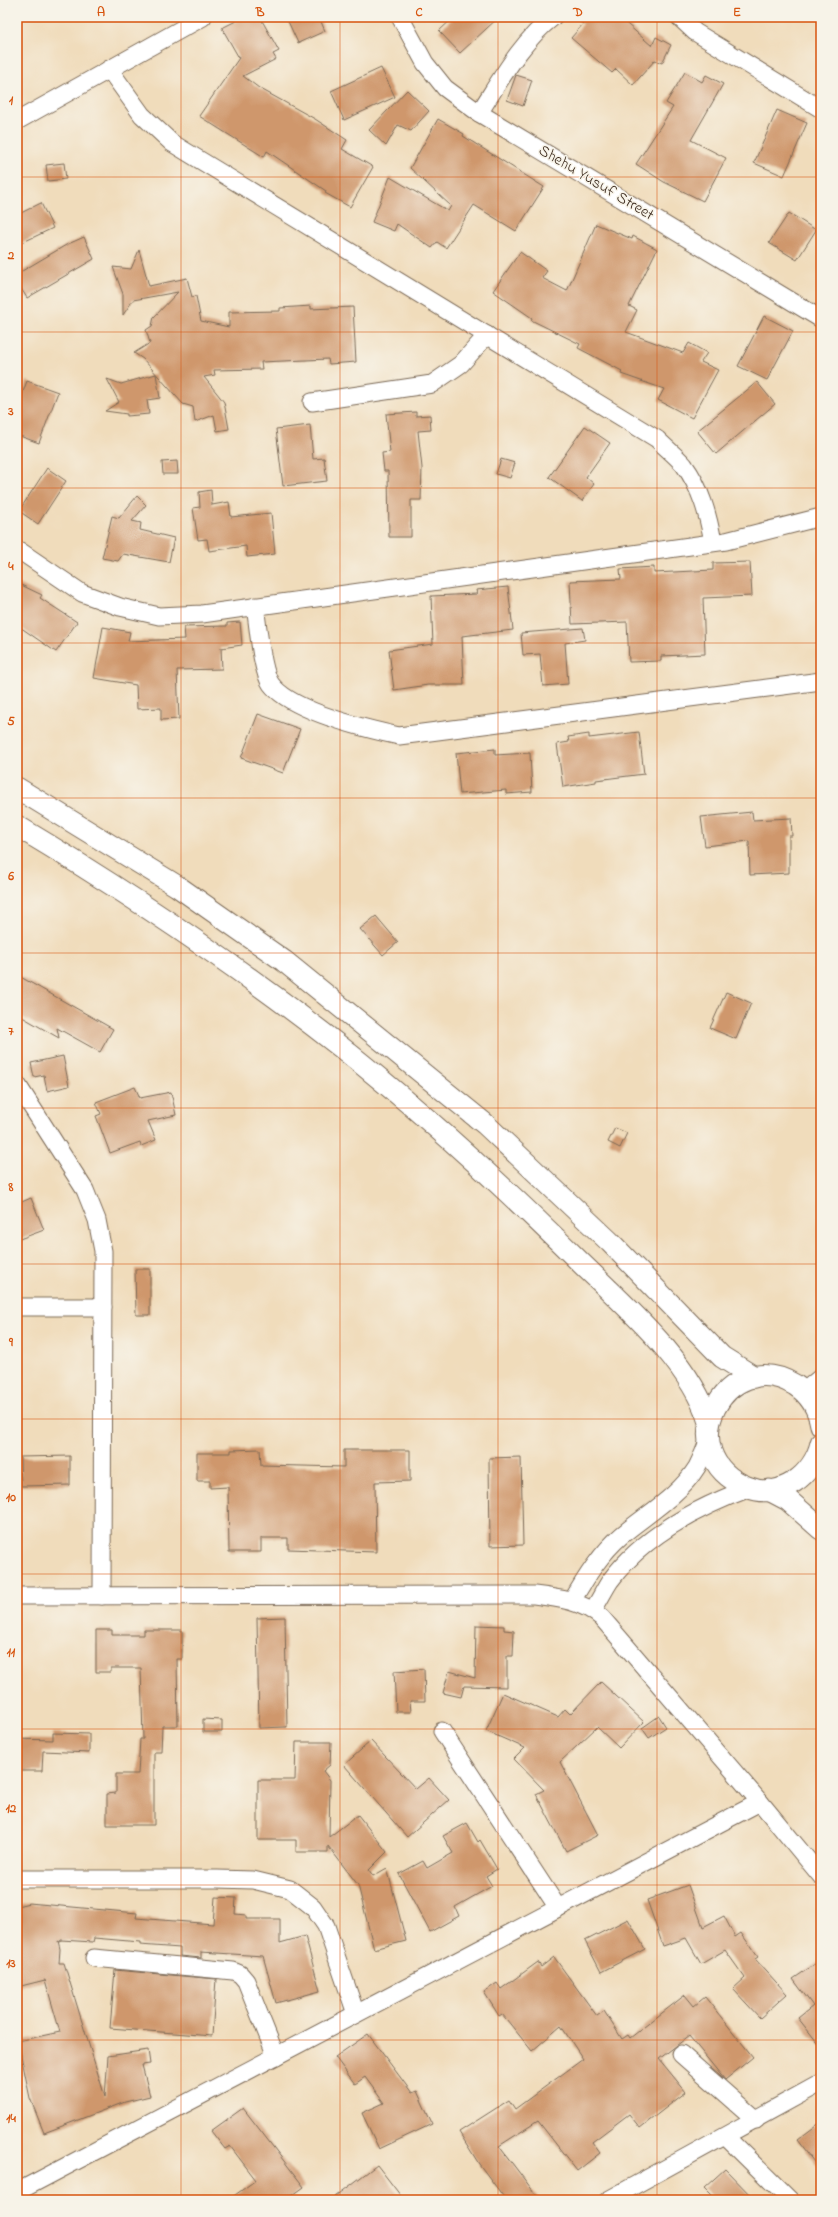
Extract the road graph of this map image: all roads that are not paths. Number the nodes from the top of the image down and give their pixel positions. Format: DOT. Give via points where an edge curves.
graph roads {
  1 [pos="203,17"];
  2 [pos="400,17"];
  3 [pos="553,17"];
  4 [pos="678,17"];
  5 [pos="109,69"];
  6 [pos="821,109"];
  7 [pos="479,113"];
  8 [pos="17,121"];
  9 [pos="821,319"];
  10 [pos="487,335"];
  11 [pos="312,402"];
  12 [pos="821,517"];
  13 [pos="713,542"];
  14 [pos="17,549"];
  15 [pos="255,606"];
  16 [pos="821,681"];
  17 [pos="17,788"];
  18 [pos="17,826"];
  19 [pos="17,1084"];
  20 [pos="17,1307"];
  21 [pos="103,1307"];
  22 [pos="754,1377"];
  23 [pos="821,1377"];
  24 [pos="803,1392"];
  25 [pos="821,1425"];
  26 [pos="709,1432"];
  27 [pos="820,1450"];
  28 [pos="759,1489"];
  29 [pos="821,1529"];
  30 [pos="17,1596"];
  31 [pos="102,1596"];
  32 [pos="572,1601"];
  33 [pos="593,1610"];
  34 [pos="442,1731"];
  35 [pos="760,1802"];
  36 [pos="821,1876"];
  37 [pos="17,1879"];
  38 [pos="558,1908"];
  39 [pos="94,1958"];
  40 [pos="356,2014"];
  41 [pos="681,2054"];
  42 [pos="276,2056"];
  43 [pos="821,2083"];
  44 [pos="756,2120"];
  45 [pos="726,2137"];
  46 [pos="17,2192"];
  47 [pos="608,2200"];
  48 [pos="790,2200"];
  1 -- 5 [label="street"];
  2 -- 7 [label="street, Shehu Yusuf Street" via="425,63 445,88"];
  3 -- 7 [label="street" via="516,55"];
  4 -- 6 [label="street" via="695,32"];
  5 -- 8 [label="street"];
  5 -- 10 [label="street" via="142,115 172,143"];
  7 -- 9 [label="street, Shehu Yusuf Street"];
  10 -- 11 [label="street" via="461,364 432,384"];
  10 -- 13 [label="street" via="657,439 683,465 697,489 707,513"];
  12 -- 13 [label="street"];
  13 -- 15 [label="street"];
  14 -- 15 [label="street" via="82,593 120,607 159,616 202,614"];
  15 -- 16 [label="street" via="263,660 271,683 294,702 362,728 399,736"];
  17 -- 22 [label="main road" via="177,886 284,961 485,1124 610,1242 722,1357"];
  18 -- 26 [label="main road" via="95,873 237,969 342,1048 448,1138 550,1233 658,1342 696,1390"];
  19 -- 21 [label="street" via="84,1190 97,1220 103,1251"];
  20 -- 21 [label="street"];
  21 -- 31 [label="street"];
  22 -- 24 [label="main road" via="778,1378"];
  22 -- 26 [label="main road" via="738,1383 714,1406"];
  23 -- 24 [label="street"];
  24 -- 25 [label="main road" via="815,1406"];
  26 -- 28 [label="main road" via="713,1457 722,1471 734,1481"];
  26 -- 32 [label="street" via="697,1467 653,1512 622,1536 600,1558"];
  27 -- 28 [label="main road" via="813,1463 794,1482 782,1487"];
  28 -- 29 [label="main road" via="788,1500"];
  28 -- 33 [label="street" via="695,1510 657,1536 626,1562 610,1581"];
  30 -- 31 [label="street"];
  31 -- 32 [label="street" via="534,1595"];
  32 -- 33 [label="street"];
  33 -- 35 [label="street"];
  34 -- 38 [label="street"];
  35 -- 36 [label="street"];
  35 -- 38 [label="street"];
  37 -- 40 [label="street" via="253,1880 290,1889 313,1907 326,1926"];
  38 -- 40 [label="street"];
  39 -- 42 [label="street" via="233,1971 240,1974 246,1981"];
  40 -- 42 [label="street"];
  41 -- 44 [label="street"];
  42 -- 46 [label="street"];
  43 -- 44 [label="street"];
  44 -- 45 [label="street"];
  45 -- 47 [label="street"];
  45 -- 48 [label="street"];
}
